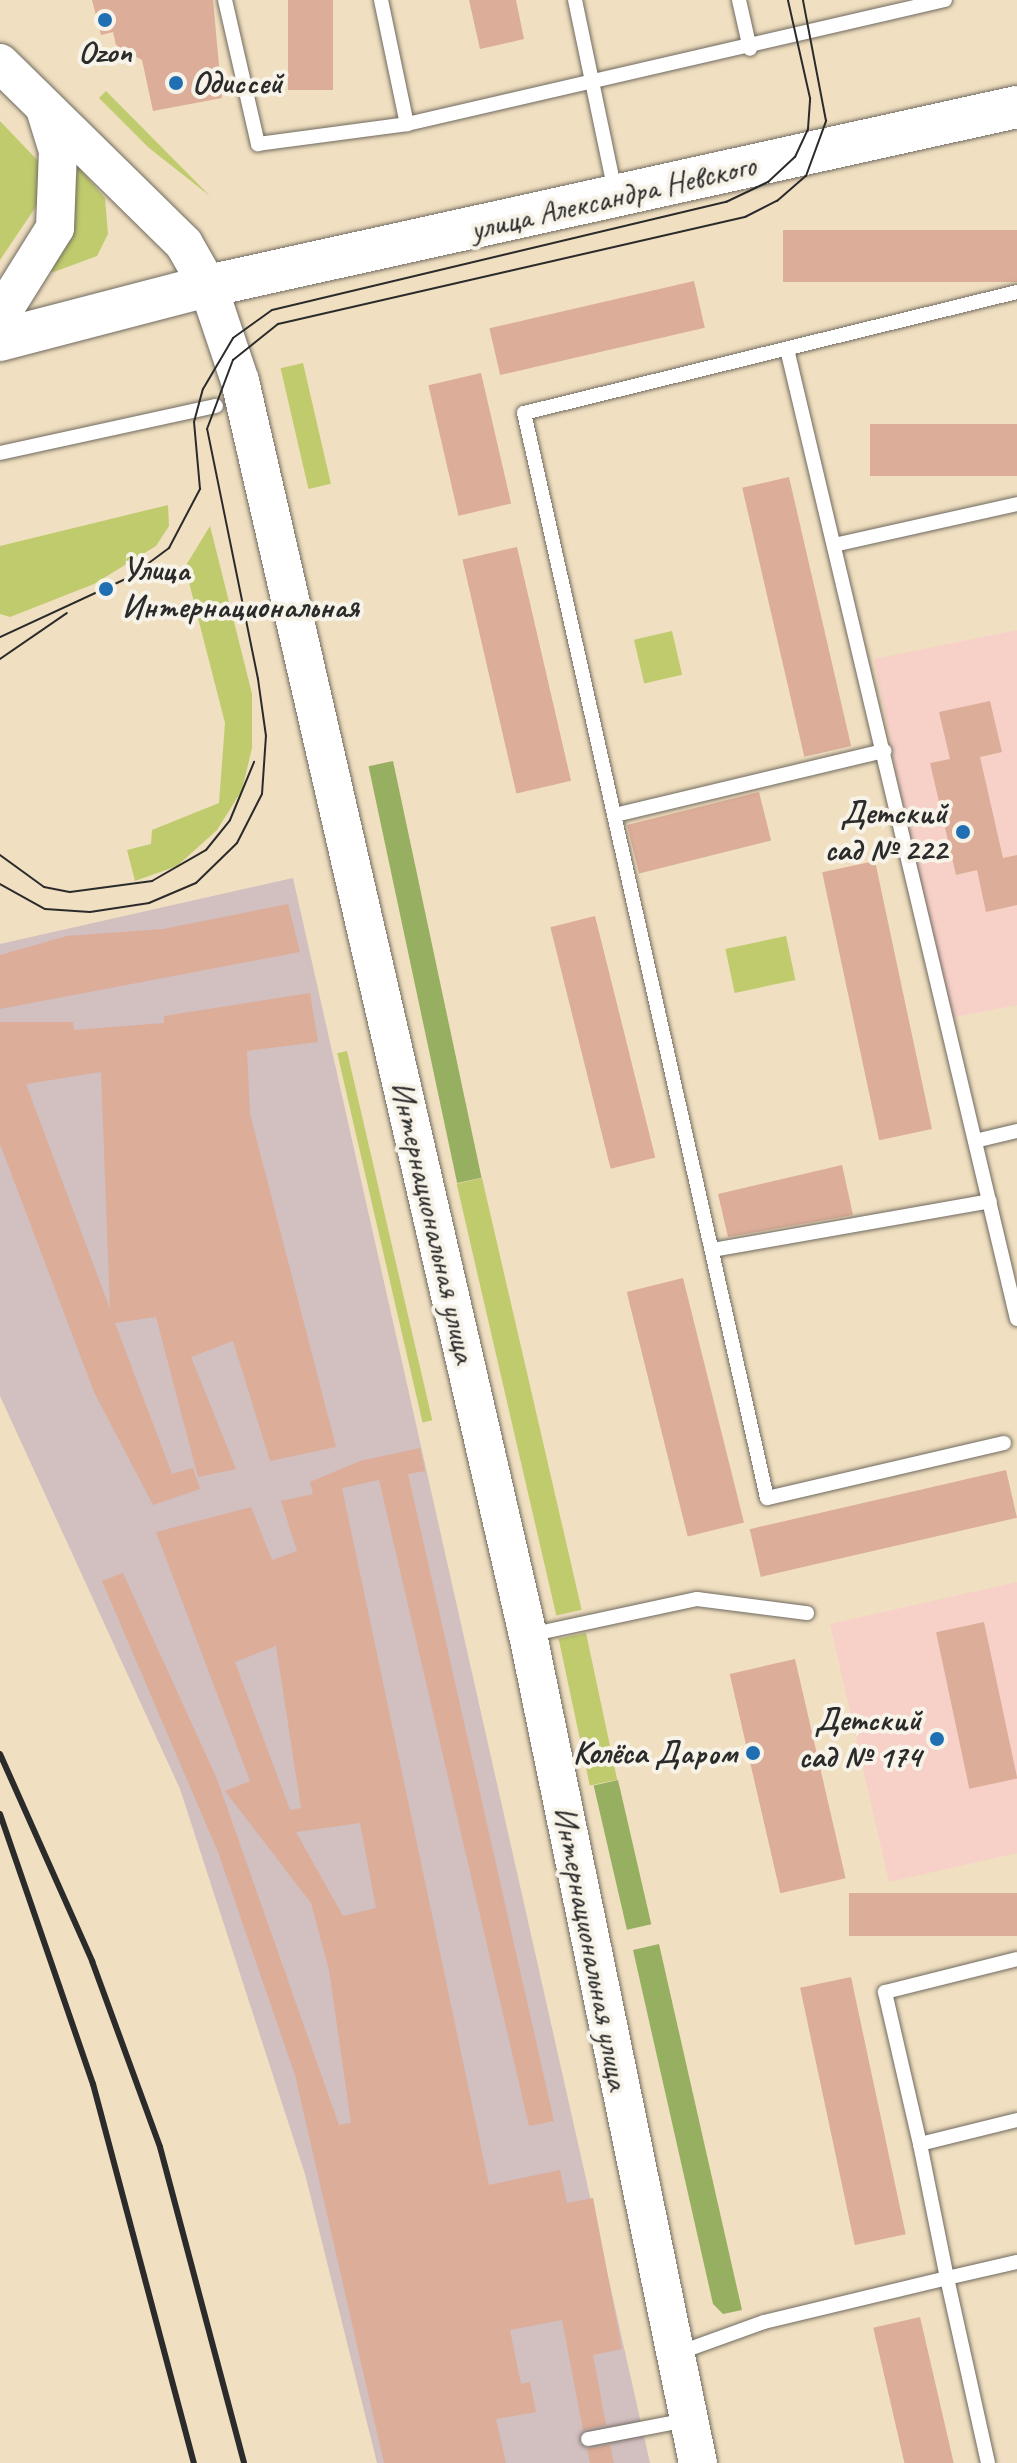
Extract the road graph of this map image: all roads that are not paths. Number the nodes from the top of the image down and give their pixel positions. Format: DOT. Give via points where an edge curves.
graph roads {
  1 [pos="225,0"];
  2 [pos="381,0"];
  3 [pos="575,0"];
  4 [pos="739,0"];
  5 [pos="940,0"];
  6 [pos="750,49"];
  7 [pos="0,63"];
  8 [pos="592,85"];
  9 [pos="1017,107"];
  10 [pos="45,109"];
  11 [pos="407,124"];
  12 [pos="616,197"];
  13 [pos="208,286"];
  14 [pos="1017,292"];
  15 [pos="0,316"];
  16 [pos="0,340"];
  17 [pos="787,349"];
  18 [pos="216,406"];
  19 [pos="0,453"];
  20 [pos="1017,504"];
  21 [pos="834,545"];
  22 [pos="884,751"];
  23 [pos="615,815"];
  24 [pos="1017,1131"];
  25 [pos="975,1141"];
  26 [pos="990,1201"];
  27 [pos="713,1250"];
  28 [pos="1017,1319"];
  29 [pos="1004,1443"];
  30 [pos="807,1613"];
  31 [pos="528,1635"];
  32 [pos="1017,1959"];
  33 [pos="1017,2120"];
  34 [pos="920,2144"];
  35 [pos="1017,2262"];
  36 [pos="947,2278"];
  37 [pos="673,2355"];
  38 [pos="688,2420"];
  39 [pos="588,2439"];
  40 [pos="698,2463"];
  41 [pos="988,2463"];
  1 -- 11 [label="lane" via="258,144"];
  2 -- 11 [label="lane"];
  3 -- 8 [label="lane"];
  4 -- 6 [label="lane"];
  5 -- 6 [label="lane"];
  6 -- 8 [label="lane"];
  7 -- 10 [label="main road, Интернациональная улица"];
  8 -- 11 [label="lane"];
  8 -- 12 [label="lane"];
  9 -- 12 [label="main road, улица Александра Невского"];
  10 -- 13 [label="main road, Интернациональная улица" via="184,244"];
  10 -- 15 [label="main road" via="58,151 55,228"];
  12 -- 13 [label="main road, улица Александра Невского"];
  13 -- 16 [label="main road, улица Александра Невского"];
  13 -- 31 [label="main road, Интернациональная улица" via="240,381"];
  14 -- 17 [label="lane"];
  17 -- 21 [label="lane"];
  17 -- 23 [label="lane" via="524,413"];
  18 -- 19 [label="lane"];
  20 -- 21 [label="lane"];
  21 -- 22 [label="lane"];
  22 -- 23 [label="lane"];
  22 -- 25 [label="lane"];
  23 -- 27 [label="lane"];
  24 -- 25 [label="lane"];
  25 -- 26 [label="lane"];
  26 -- 27 [label="lane"];
  26 -- 28 [label="lane"];
  27 -- 29 [label="lane" via="767,1498"];
  30 -- 31 [label="lane" via="697,1599"];
  31 -- 37 [label="main road, Интернациональная улица"];
  32 -- 34 [label="lane" via="885,1992"];
  33 -- 34 [label="lane"];
  34 -- 36 [label="lane"];
  35 -- 36 [label="lane"];
  36 -- 37 [label="lane" via="764,2322"];
  36 -- 41 [label="lane"];
  37 -- 38 [label="main road, Интернациональная улица"];
  38 -- 39 [label="lane"];
  38 -- 40 [label="main road, Интернациональная улица"];
}
